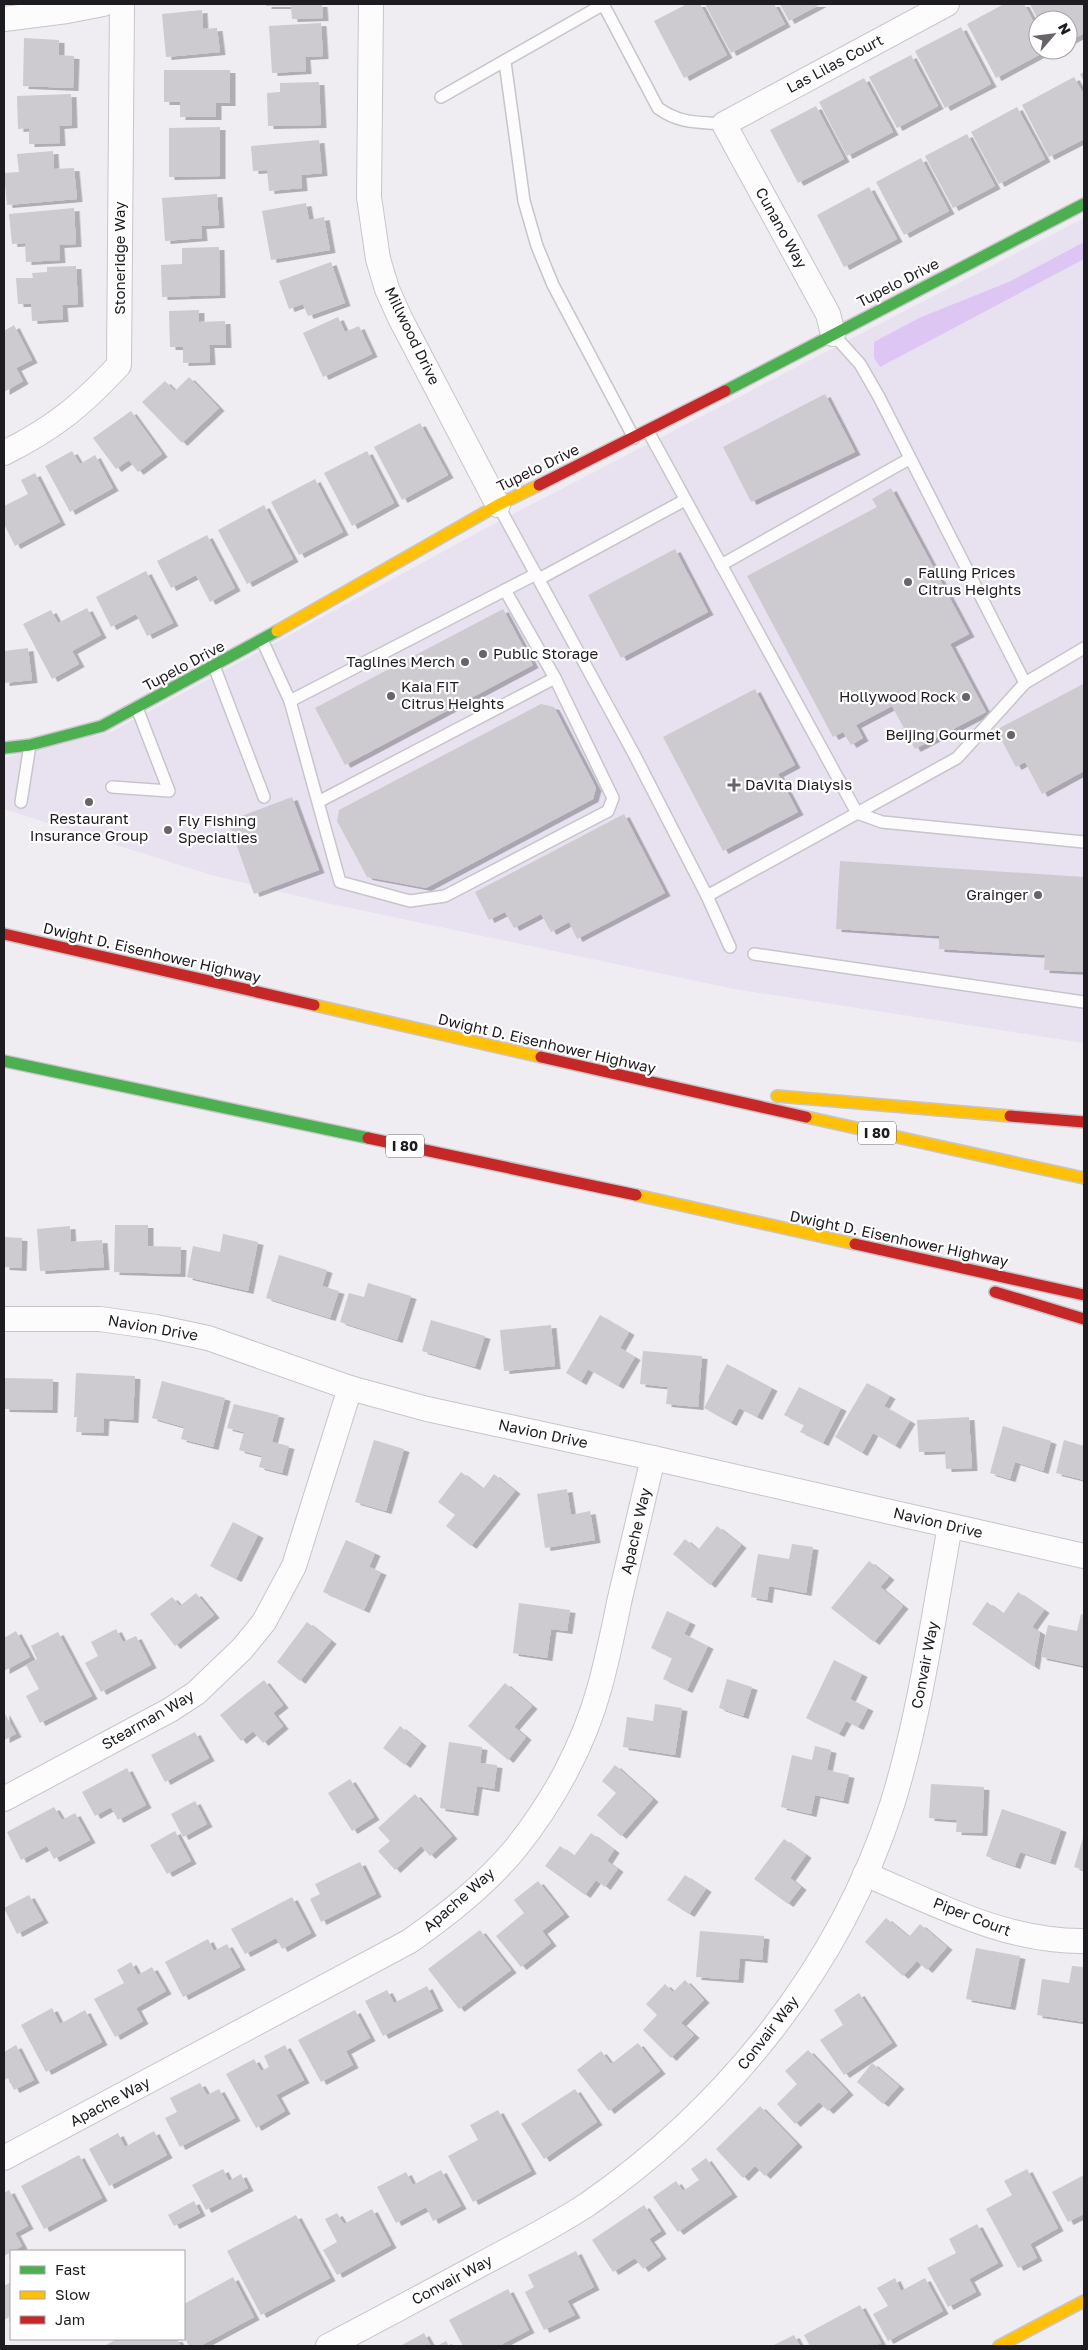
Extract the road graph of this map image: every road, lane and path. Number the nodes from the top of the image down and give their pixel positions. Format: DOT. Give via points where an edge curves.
graph roads {
  1 [pos="103,4"];
  2 [pos="122,4"];
  3 [pos="370,4"];
  4 [pos="604,4"];
  5 [pos="947,4"];
  6 [pos="4,19"];
  7 [pos="505,62"];
  8 [pos="441,97"];
  9 [pos="724,124"];
  10 [pos="1084,204"];
  11 [pos="833,334"];
  12 [pos="648,431"];
  13 [pos="634,438"];
  14 [pos="4,453"];
  15 [pos="909,459"];
  16 [pos="685,500"];
  17 [pos="498,505"];
  18 [pos="721,565"];
  19 [pos="537,576"];
  20 [pos="505,590"];
  21 [pos="262,640"];
  22 [pos="1084,648"];
  23 [pos="214,666"];
  24 [pos="555,678"];
  25 [pos="1025,684"];
  26 [pos="290,701"];
  27 [pos="137,708"];
  28 [pos="30,745"];
  29 [pos="4,748"];
  30 [pos="112,787"];
  31 [pos="264,797"];
  32 [pos="21,802"];
  33 [pos="318,802"];
  34 [pos="857,813"];
  35 [pos="1084,842"];
  36 [pos="707,896"];
  37 [pos="4,934"];
  38 [pos="730,947"];
  39 [pos="754,954"];
  40 [pos="1084,1002"];
  41 [pos="4,1061"];
  42 [pos="670,1087"];
  43 [pos="1084,1122"];
  44 [pos="1084,1178"];
  45 [pos="793,1231"];
  46 [pos="943,1276"];
  47 [pos="981,1288"];
  48 [pos="1084,1295"];
  49 [pos="4,1319"];
  50 [pos="1084,1319"];
  51 [pos="350,1388"];
  52 [pos="653,1458"];
  53 [pos="950,1526"];
  54 [pos="1084,1556"];
  55 [pos="4,1799"];
  56 [pos="865,1874"];
  57 [pos="1084,1941"];
  58 [pos="4,2158"];
  59 [pos="1084,2300"];
  60 [pos="328,2346"];
  61 [pos="999,2346"];
  1 -- 6 [label="street"];
  2 -- 14 [label="street, Stoneridge Way" via="119,365 87,400 63,419 37,437"];
  3 -- 17 [label="street, Millwood Drive" via="369,197 378,259 400,318"];
  4 -- 7 [label="lane"];
  4 -- 9 [label="lane" via="658,108 682,121"];
  5 -- 9 [label="street, Las Lilas Court"];
  7 -- 8 [label="lane"];
  7 -- 13 [label="lane" via="524,201 537,246 553,285"];
  9 -- 11 [label="street, Cunano Way" via="828,314"];
  10 -- 11 [label="main road, Tupelo Drive"];
  11 -- 12 [label="main road, Tupelo Drive"];
  11 -- 15 [label="lane" via="860,364"];
  12 -- 13 [label="main road, Tupelo Drive"];
  12 -- 16 [label="lane"];
  13 -- 17 [label="main road, Tupelo Drive"];
  15 -- 18 [label="lane"];
  15 -- 25 [label="lane"];
  16 -- 18 [label="lane"];
  16 -- 19 [label="lane"];
  17 -- 19 [label="lane"];
  17 -- 21 [label="main road, Tupelo Drive"];
  18 -- 34 [label="lane"];
  19 -- 20 [label="lane"];
  19 -- 36 [label="lane"];
  20 -- 24 [label="lane"];
  20 -- 26 [label="lane"];
  21 -- 23 [label="main road, Tupelo Drive"];
  21 -- 26 [label="lane"];
  22 -- 25 [label="lane"];
  23 -- 27 [label="main road, Tupelo Drive"];
  23 -- 31 [label="lane"];
  24 -- 33 [label="lane"];
  24 -- 33 [label="lane" via="613,798 608,811 445,896 410,901 340,882"];
  25 -- 34 [label="lane" via="957,758"];
  26 -- 33 [label="lane"];
  27 -- 28 [label="main road, Tupelo Drive" via="102,726"];
  27 -- 30 [label="lane" via="170,792"];
  28 -- 29 [label="main road, Tupelo Drive"];
  28 -- 32 [label="lane"];
  34 -- 35 [label="lane" via="882,822"];
  34 -- 36 [label="lane"];
  36 -- 38 [label="lane"];
  37 -- 42 [label="main road, Dwight D. Eisenhower Highway / I 80"];
  39 -- 40 [label="lane"];
  41 -- 45 [label="main road, Dwight D. Eisenhower Highway / I 80" via="550,1176"];
  42 -- 43 [label="main road"];
  42 -- 44 [label="main road, Dwight D. Eisenhower Highway / I 80"];
  45 -- 46 [label="main road"];
  45 -- 48 [label="main road, Dwight D. Eisenhower Highway / I 80"];
  47 -- 50 [label="main road"];
  49 -- 51 [label="street, Navion Drive" via="100,1319 156,1326 208,1338"];
  51 -- 52 [label="street, Navion Drive" via="427,1409"];
  51 -- 55 [label="street, Stearman Way" via="294,1566 264,1622 242,1649 202,1688 170,1710"];
  52 -- 53 [label="street, Navion Drive"];
  52 -- 58 [label="street, Apache Way" via="600,1687 585,1730 566,1772 542,1812 483,1883 410,1941"];
  53 -- 54 [label="street, Navion Drive"];
  53 -- 56 [label="street, Convair Way" via="910,1746 891,1808"];
  56 -- 57 [label="street, Piper Court" via="992,1927 1027,1937"];
  56 -- 60 [label="street, Convair Way" via="828,1945 767,2036 719,2091 653,2154 587,2204 541,2232"];
  59 -- 61 [label="main road"];
}
